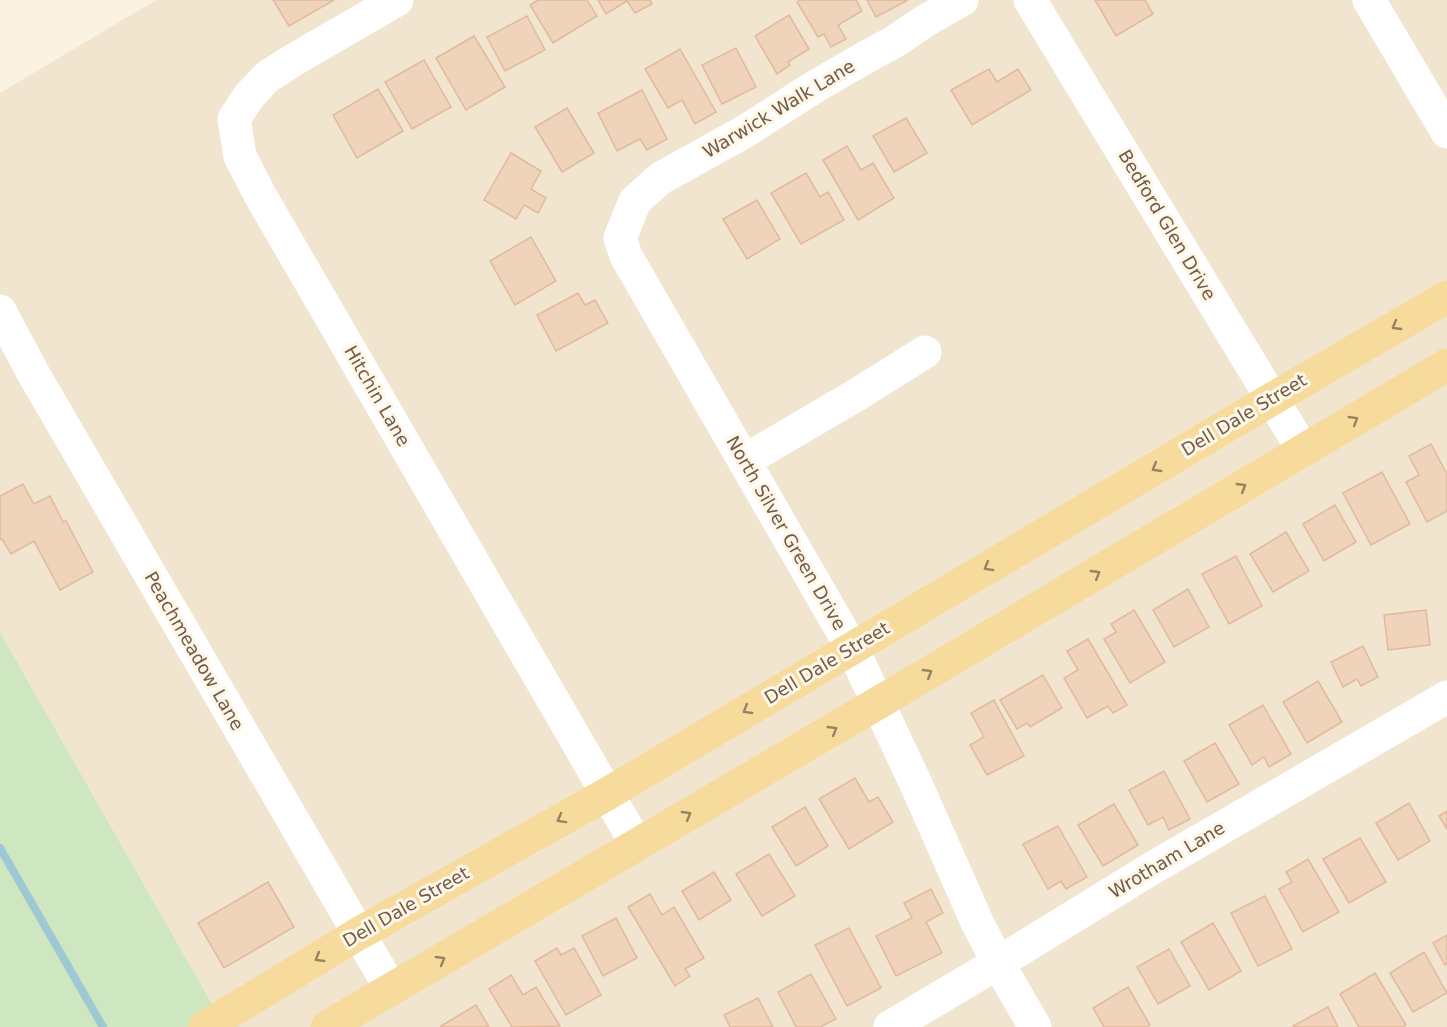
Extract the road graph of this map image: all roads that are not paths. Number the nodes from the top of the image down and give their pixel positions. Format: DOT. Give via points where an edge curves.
graph roads {
  1 [pos="397,0"];
  2 [pos="962,0"];
  3 [pos="1030,0"];
  4 [pos="1370,0"];
  5 [pos="1447,132"];
  6 [pos="620,238"];
  7 [pos="1447,297"];
  8 [pos="0,311"];
  9 [pos="925,352"];
  10 [pos="1447,365"];
  11 [pos="1272,399"];
  12 [pos="1304,450"];
  13 [pos="744,461"];
  14 [pos="852,648"];
  15 [pos="1447,697"];
  16 [pos="878,703"];
  17 [pos="607,794"];
  18 [pos="637,845"];
  19 [pos="358,934"];
  20 [pos="998,963"];
  21 [pos="391,989"];
  22 [pos="205,1027"];
  23 [pos="327,1027"];
  24 [pos="890,1027"];
  25 [pos="1035,1027"];
  1 -- 17 [label="street, Hitchin Lane" via="267,77 234,119 240,156"];
  2 -- 6 [label="street, Warwick Walk Lane" via="661,178 635,201"];
  3 -- 11 [label="street, Bedford Glen Drive"];
  4 -- 5 [label="street"];
  6 -- 13 [label="street, North Silver Green Drive" via="626,256"];
  7 -- 11 [label="main road, Dell Dale Street, one-way"];
  8 -- 19 [label="street, Peachmeadow Lane"];
  9 -- 13 [label="street"];
  12 -- 10 [label="main road, one-way"];
  11 -- 12 [label="street, Bedford Glen Drive"];
  11 -- 14 [label="main road, Dell Dale Street, one-way"];
  16 -- 12 [label="main road, one-way"];
  13 -- 14 [label="street, North Silver Green Drive"];
  14 -- 16 [label="street, North Silver Green Drive"];
  14 -- 17 [label="main road, Dell Dale Street, one-way"];
  15 -- 20 [label="street, Wrotham Lane" via="1149,870"];
  18 -- 16 [label="main road, one-way"];
  16 -- 20 [label="street, North Silver Green Drive"];
  17 -- 18 [label="street, Hitchin Lane"];
  17 -- 19 [label="main road, Dell Dale Street, one-way"];
  21 -- 18 [label="main road, one-way"];
  19 -- 21 [label="street, Peachmeadow Lane"];
  19 -- 22 [label="main road, Dell Dale Street, one-way"];
  20 -- 24 [label="street, Wrotham Lane"];
  20 -- 25 [label="street, North Silver Green Drive"];
  21 -- 23 [label="main road"];
}
